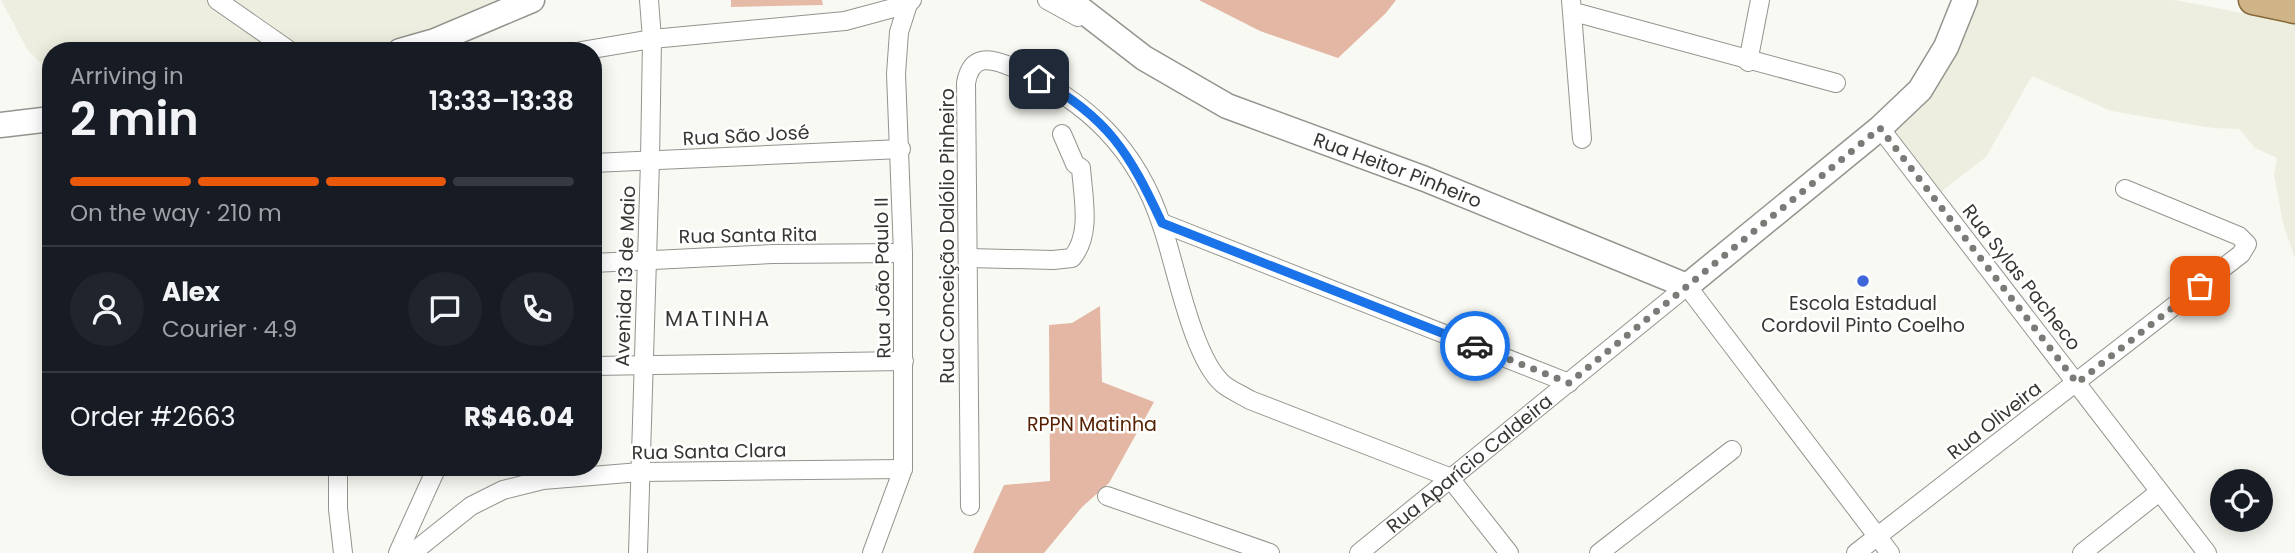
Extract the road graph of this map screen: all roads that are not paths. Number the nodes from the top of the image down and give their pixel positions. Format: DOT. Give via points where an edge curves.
graph roads {
  1 [pos="217,0"];
  2 [pos="532,0"];
  3 [pos="649,0"];
  4 [pos="1047,0"];
  5 [pos="1069,0"];
  6 [pos="1760,0"];
  7 [pos="1965,0"];
  8 [pos="2253,0"];
  9 [pos="910,2"];
  10 [pos="1573,6"];
  11 [pos="2295,9"];
  12 [pos="652,38"];
  13 [pos="1116,39"];
  14 [pos="277,42"];
  15 [pos="432,42"];
  16 [pos="602,47"];
  17 [pos="1748,62"];
  18 [pos="1836,83"];
  19 [pos="42,120"];
  20 [pos="0,125"];
  21 [pos="1880,128"];
  22 [pos="1062,134"];
  23 [pos="1582,139"];
  24 [pos="901,149"];
  25 [pos="650,161"];
  26 [pos="602,163"];
  27 [pos="2125,189"];
  28 [pos="1162,223"];
  29 [pos="903,253"];
  30 [pos="645,258"];
  31 [pos="969,258"];
  32 [pos="602,262"];
  33 [pos="1687,286"];
  34 [pos="904,361"];
  35 [pos="644,364"];
  36 [pos="602,366"];
  37 [pos="1569,383"];
  38 [pos="2077,383"];
  39 [pos="1732,450"];
  40 [pos="903,469"];
  41 [pos="639,472"];
  42 [pos="602,475"];
  43 [pos="338,476"];
  44 [pos="433,476"];
  45 [pos="592,476"];
  46 [pos="1450,477"];
  47 [pos="2159,492"];
  48 [pos="1107,496"];
  49 [pos="970,506"];
  50 [pos="1877,536"];
  51 [pos="343,553"];
  52 [pos="398,553"];
  53 [pos="412,553"];
  54 [pos="638,553"];
  55 [pos="872,553"];
  56 [pos="1270,553"];
  57 [pos="1359,553"];
  58 [pos="1509,553"];
  59 [pos="1599,553"];
  60 [pos="1856,553"];
  61 [pos="1890,553"];
  62 [pos="2082,553"];
  63 [pos="2207,553"];
  1 -- 14 [label="street"];
  2 -- 15 [label="street"];
  3 -- 12 [label="street, Avenida 13 de Maio"];
  4 -- 13 [label="street"];
  5 -- 13 [label="street, Rua Heitor Pinheiro"];
  6 -- 17 [label="street"];
  7 -- 21 [label="street, Rua Aparício Caldeira" via="1946,47 1920,90"];
  8 -- 11 [label="main road"];
  9 -- 12 [label="street" via="845,20"];
  9 -- 24 [label="street, Rua João Paulo II" via="899,32 896,74"];
  10 -- 17 [label="street"];
  10 -- 23 [label="street"];
  12 -- 16 [label="street"];
  12 -- 25 [label="street, Avenida 13 de Maio"];
  13 -- 33 [label="street, Rua Heitor Pinheiro" via="1227,106 1425,179"];
  17 -- 18 [label="street"];
  19 -- 20 [label="street"];
  21 -- 33 [label="street, Rua Aparício Caldeira"];
  21 -- 38 [label="street, Rua Sylas Pacheco"];
  22 -- 31 [label="street" via="1074,164 1081,168 1081,247 1072,258 1053,260"];
  24 -- 25 [label="street, Rua São José"];
  24 -- 29 [label="street, Rua João Paulo II"];
  25 -- 26 [label="street, Rua São José"];
  25 -- 30 [label="street, Avenida 13 de Maio"];
  27 -- 38 [label="street, Rua Oliveira" via="2239,236 2247,244 2241,254"];
  28 -- 31 [label="street, Rua Conceição Dalólio Pinheiro" via="1136,169 1086,108 1039,79 987,60 968,70 966,83"];
  28 -- 37 [label="street"];
  28 -- 46 [label="street, Rua Conceição Dalólio Pinheiro" via="1207,366 1223,385 1250,400"];
  29 -- 30 [label="street, Rua Santa Rita"];
  29 -- 34 [label="street, Rua João Paulo II"];
  30 -- 32 [label="street, Rua Santa Rita"];
  30 -- 35 [label="street, Avenida 13 de Maio"];
  31 -- 49 [label="street, Rua Conceição Dalólio Pinheiro"];
  33 -- 37 [label="street, Rua Aparício Caldeira"];
  33 -- 50 [label="street"];
  34 -- 35 [label="street"];
  34 -- 40 [label="street, Rua João Paulo II"];
  35 -- 36 [label="street"];
  35 -- 41 [label="street, Avenida 13 de Maio"];
  37 -- 46 [label="street, Rua Aparício Caldeira"];
  38 -- 47 [label="street, Rua Sylas Pacheco"];
  38 -- 50 [label="street, Rua Oliveira"];
  39 -- 59 [label="street"];
  40 -- 41 [label="street, Rua Santa Clara"];
  40 -- 55 [label="street, Rua João Paulo II"];
  41 -- 42 [label="street, Rua Santa Clara"];
  41 -- 54 [label="street, Avenida 13 de Maio"];
  43 -- 51 [label="street"];
  44 -- 52 [label="street"];
  45 -- 53 [label="street, Rua Santa Clara" via="503,490 471,506"];
  46 -- 57 [label="street, Rua Aparício Caldeira"];
  46 -- 58 [label="street"];
  47 -- 62 [label="street"];
  47 -- 63 [label="street, Rua Sylas Pacheco"];
  48 -- 56 [label="street"];
  50 -- 60 [label="street, Rua Oliveira"];
  50 -- 61 [label="street"];
}
